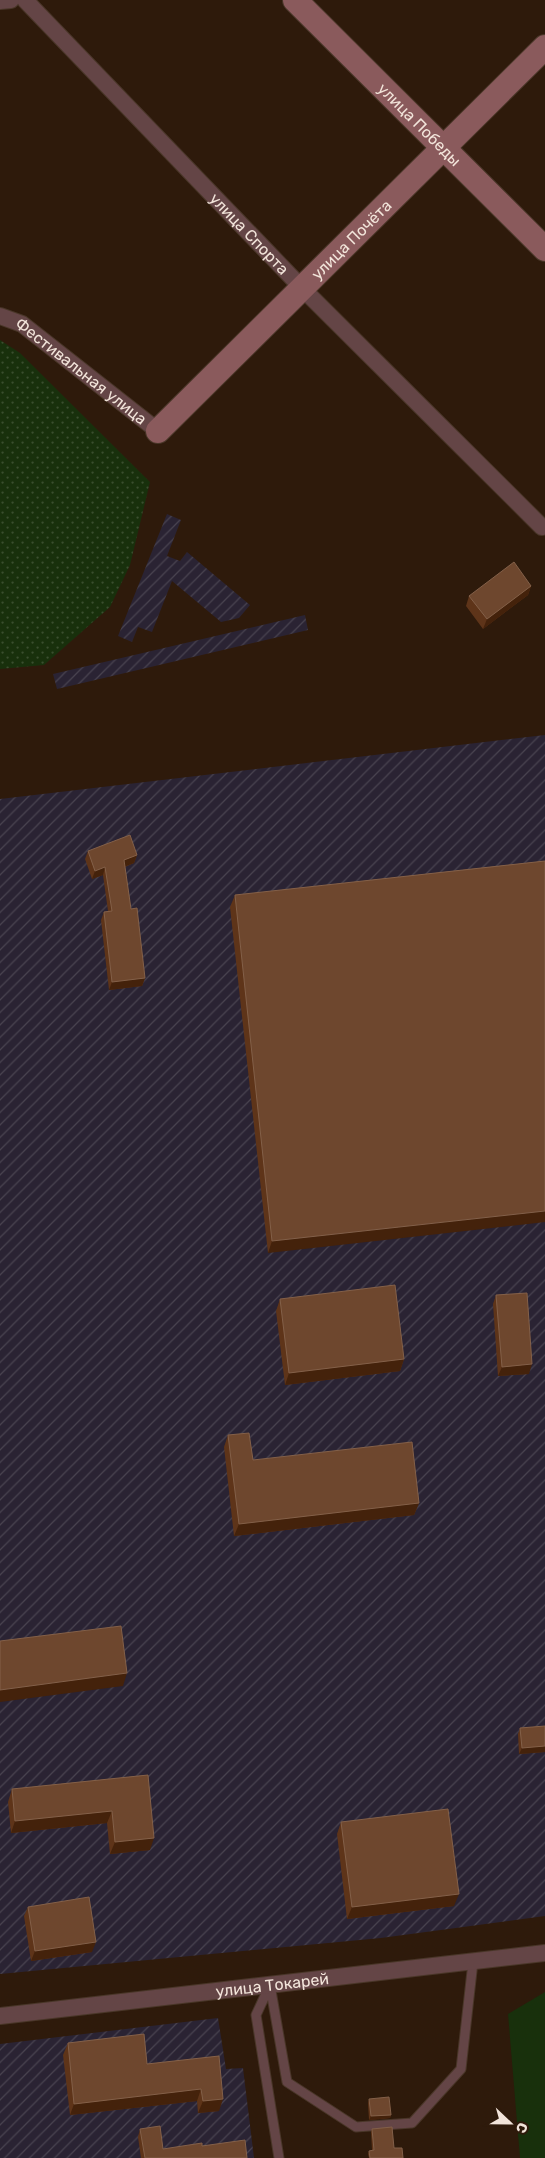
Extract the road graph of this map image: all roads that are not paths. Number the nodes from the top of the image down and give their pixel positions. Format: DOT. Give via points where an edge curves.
graph roads {
  1 [pos="10,0"];
  2 [pos="25,0"];
  3 [pos="295,0"];
  4 [pos="0,1"];
  5 [pos="545,47"];
  6 [pos="443,148"];
  7 [pos="545,249"];
  8 [pos="302,288"];
  9 [pos="0,316"];
  10 [pos="158,432"];
  11 [pos="542,527"];
  12 [pos="545,1953"];
  13 [pos="473,1962"];
  14 [pos="270,1985"];
  15 [pos="0,2016"];
  16 [pos="279,2158"];
  1 -- 4 [label="street"];
  2 -- 8 [label="street, улица Спорта"];
  3 -- 6 [label="street, улица Победы"];
  5 -- 6 [label="street, улица Почёта"];
  6 -- 7 [label="street, улица Победы"];
  6 -- 8 [label="street, улица Почёта"];
  8 -- 10 [label="street, улица Почёта"];
  8 -- 11 [label="street, улица Спорта"];
  9 -- 10 [label="street, Фестивальная улица" via="22,324"];
  12 -- 13 [label="street, улица Токарей"];
  13 -- 14 [label="street, улица Токарей"];
  13 -- 14 [label="lane" via="461,2070 412,2123 356,2127 288,2082"];
  14 -- 15 [label="street, улица Токарей"];
  14 -- 16 [label="lane" via="256,2015"];
}
